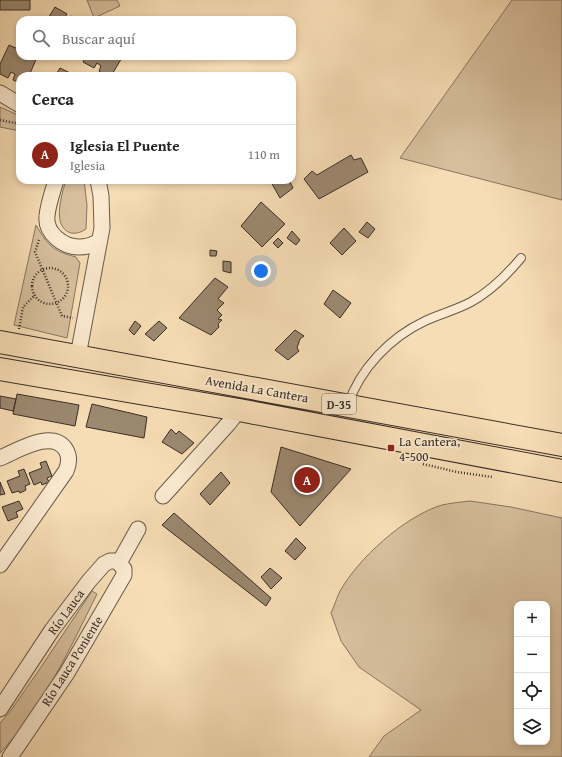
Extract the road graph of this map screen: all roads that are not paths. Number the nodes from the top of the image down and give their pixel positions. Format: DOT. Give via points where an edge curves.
graph roads {
  1 [pos="0,93"];
  2 [pos="16,103"];
  3 [pos="55,184"];
  4 [pos="99,184"];
  5 [pos="99,241"];
  6 [pos="520,258"];
  7 [pos="9,338"];
  8 [pos="78,356"];
  9 [pos="0,369"];
  10 [pos="348,405"];
  11 [pos="239,410"];
  12 [pos="562,445"];
  13 [pos="0,458"];
  14 [pos="562,471"];
  15 [pos="163,496"];
  16 [pos="138,529"];
  17 [pos="119,563"];
  18 [pos="0,565"];
  19 [pos="0,709"];
  20 [pos="10,757"];
  1 -- 2 [label="street"];
  3 -- 5 [label="street" via="46,216 54,235 64,244 78,247"];
  4 -- 5 [label="street" via="102,212"];
  5 -- 8 [label="street"];
  6 -- 10 [label="lane" via="502,279 485,293 471,302 425,321 397,339 376,358 362,376"];
  7 -- 8 [label="highway, Avenida La Cantera / D-35"];
  8 -- 10 [label="highway, Avenida La Cantera / D-35"];
  9 -- 11 [label="highway, Avenida La Cantera / D-35"];
  10 -- 12 [label="highway, Avenida La Cantera / D-35"];
  11 -- 14 [label="highway, Avenida La Cantera / D-35"];
  11 -- 15 [label="street"];
  13 -- 18 [label="street" via="40,441 52,440 63,446 69,461 66,471"];
  16 -- 17 [label="street"];
  17 -- 19 [label="street, Río Lauca" via="110,561 104,564 89,580 52,630"];
  17 -- 20 [label="street, Río Lauca Poniente" via="124,569 124,575 67,674"];
}
